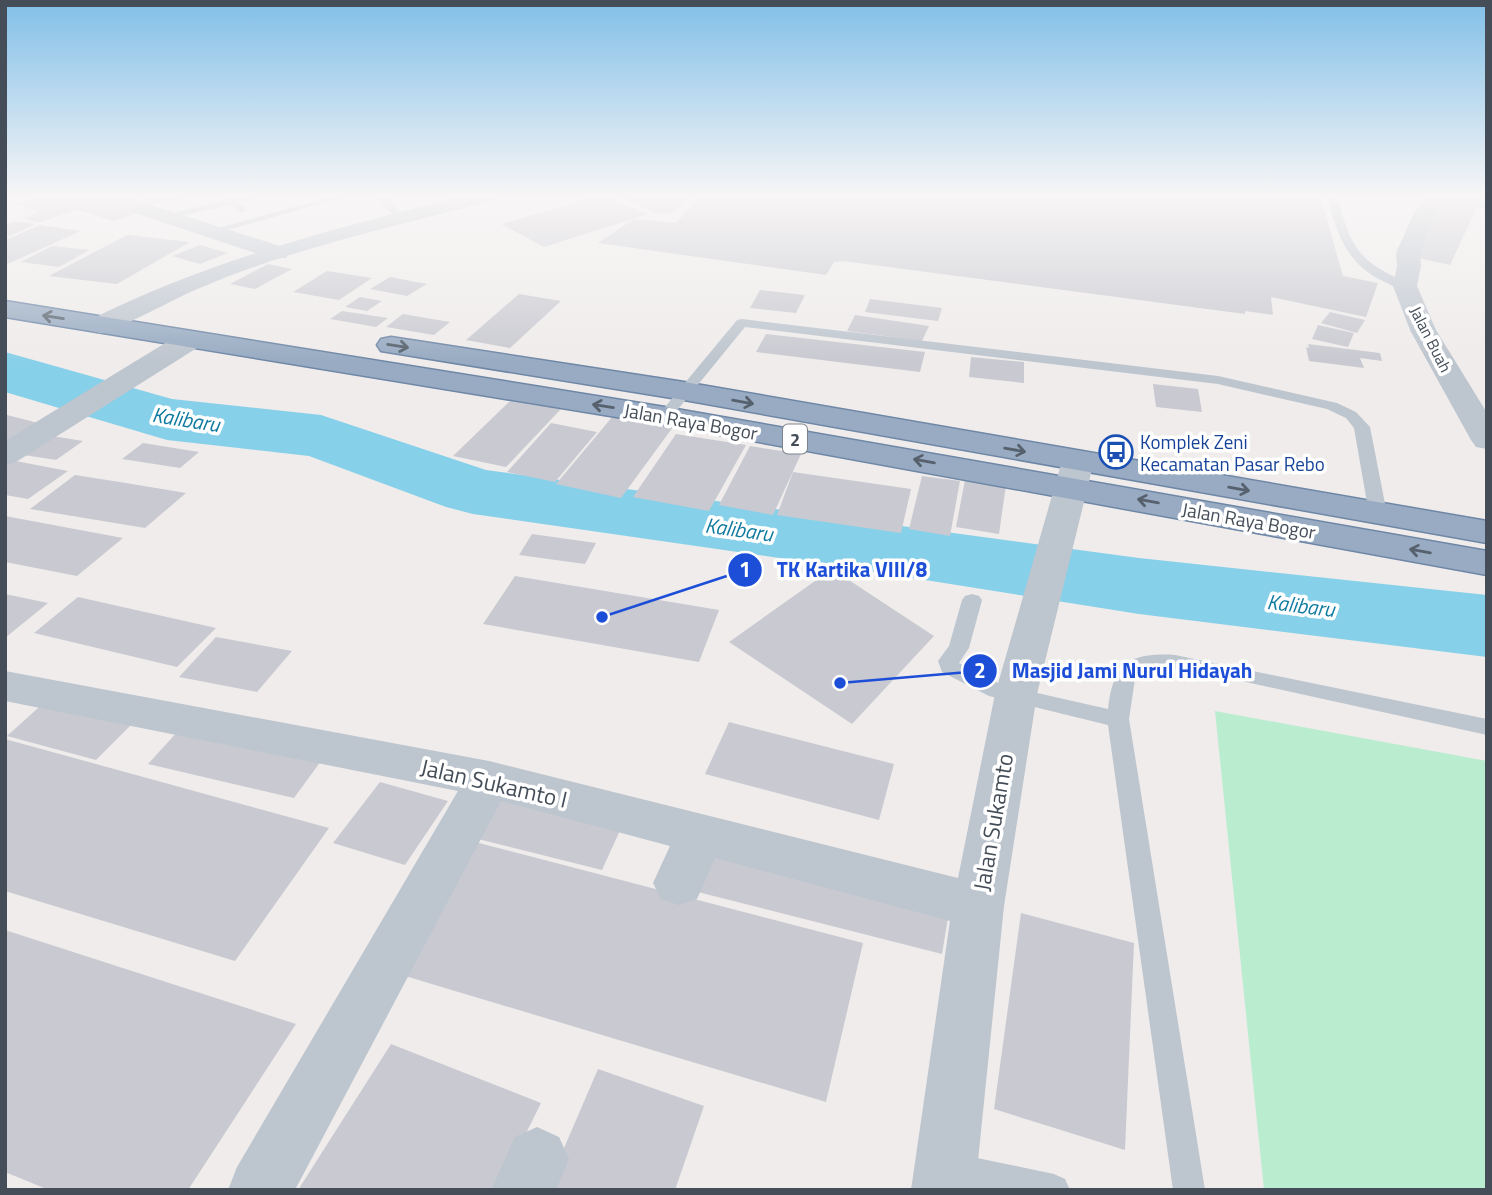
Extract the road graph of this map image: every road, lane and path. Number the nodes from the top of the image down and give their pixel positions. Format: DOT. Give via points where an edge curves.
graph roads {
  1 [pos="271,251"];
  2 [pos="286,251"];
  3 [pos="1354,251"];
  4 [pos="1409,251"];
  5 [pos="278,253"];
  6 [pos="5,286"];
  7 [pos="1405,286"];
  8 [pos="58,293"];
  9 [pos="136,305"];
  10 [pos="5,309"];
  11 [pos="99,312"];
  12 [pos="190,340"];
  13 [pos="675,403"];
  14 [pos="1487,440"];
  15 [pos="5,455"];
  16 [pos="1074,474"];
  17 [pos="1378,514"];
  18 [pos="1487,532"];
  19 [pos="1487,563"];
  20 [pos="972,600"];
  21 [pos="5,686"];
  22 [pos="1016,694"];
  23 [pos="1118,719"];
  24 [pos="1487,727"];
  25 [pos="489,779"];
  26 [pos="700,834"];
  27 [pos="679,883"];
  28 [pos="978,906"];
  29 [pos="944,1179"];
  30 [pos="260,1190"];
  31 [pos="1054,1190"];
  32 [pos="1189,1190"];
  1 -- 5 [label="street"];
  2 -- 5 [label="street"];
  3 -- 7 [label="lane" via="1369,269"];
  4 -- 7 [label="street, Jalan Buah"];
  5 -- 9 [label="street"];
  6 -- 8 [label="highway"];
  7 -- 14 [label="street, Jalan Buah" via="1423,330"];
  9 -- 11 [label="street"];
  9 -- 13 [label="highway, Jalan Raya Bogor / 2, one-way"];
  11 -- 10 [label="highway, Jalan Raya Bogor / 2, one-way"];
  11 -- 12 [label="highway, Jalan Raya Bogor / 2"];
  13 -- 12 [label="highway, Jalan Raya Bogor / 2, one-way"];
  12 -- 15 [label="street"];
  13 -- 16 [label="highway, Jalan Raya Bogor / 2"];
  13 -- 17 [label="lane" via="742,323 1218,380 1297,396 1351,415 1362,428"];
  16 -- 17 [label="highway, Jalan Raya Bogor / 2, one-way"];
  19 -- 16 [label="highway, Jalan Raya Bogor / 2, one-way"];
  16 -- 22 [label="street, Jalan Sukamto"];
  17 -- 18 [label="highway, Jalan Raya Bogor / 2"];
  20 -- 22 [label="lane" via="949,667 997,691"];
  21 -- 25 [label="street, Jalan Sukamto I"];
  22 -- 23 [label="lane"];
  22 -- 28 [label="street, Jalan Sukamto"];
  23 -- 24 [label="lane" via="1126,675 1136,666 1154,662 1191,663"];
  23 -- 32 [label="lane"];
  25 -- 26 [label="street, Jalan Sukamto I"];
  25 -- 30 [label="street"];
  26 -- 27 [label="street"];
  26 -- 28 [label="street, Jalan Sukamto I"];
  28 -- 29 [label="street, Jalan Sukamto"];
  29 -- 31 [label="lane"];
}
